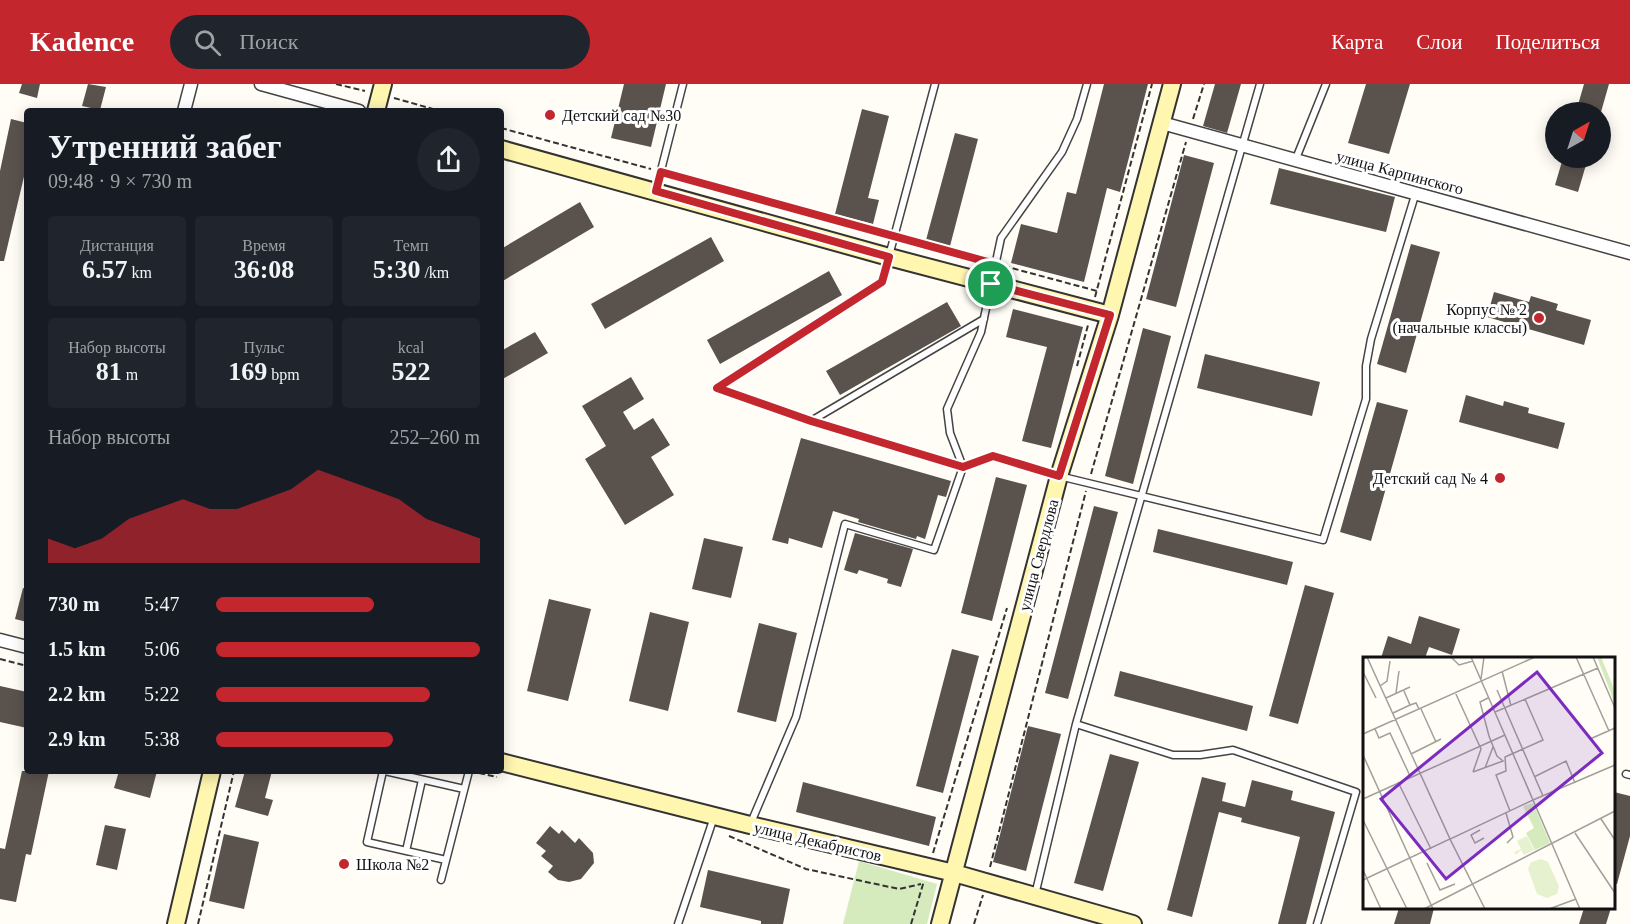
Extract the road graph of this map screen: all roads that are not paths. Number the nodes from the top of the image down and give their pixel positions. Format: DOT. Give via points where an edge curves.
graph roads {
  1 [pos="191,84"];
  2 [pos="261,84"];
  3 [pos="383,84"];
  4 [pos="683,84"];
  5 [pos="935,84"];
  6 [pos="1087,84"];
  7 [pos="1173,84"];
  8 [pos="1260,84"];
  9 [pos="1326,84"];
  10 [pos="297,89"];
  11 [pos="185,108"];
  12 [pos="351,108"];
  13 [pos="377,108"];
  14 [pos="1162,123"];
  15 [pos="1242,146"];
  16 [pos="504,150"];
  17 [pos="1295,162"];
  18 [pos="656,191"];
  19 [pos="1416,192"];
  20 [pos="1630,253"];
  21 [pos="889,257"];
  22 [pos="991,284"];
  23 [pos="1110,315"];
  24 [pos="984,319"];
  25 [pos="811,421"];
  26 [pos="963,467"];
  27 [pos="1059,476"];
  28 [pos="1140,496"];
  29 [pos="0,640"];
  30 [pos="24,646"];
  31 [pos="1076,724"];
  32 [pos="504,763"];
  33 [pos="211,774"];
  34 [pos="383,774"];
  35 [pos="397,774"];
  36 [pos="469,774"];
  37 [pos="422,780"];
  38 [pos="464,789"];
  39 [pos="713,823"];
  40 [pos="750,825"];
  41 [pos="406,851"];
  42 [pos="446,860"];
  43 [pos="954,873"];
  44 [pos="441,880"];
  45 [pos="1035,896"];
  46 [pos="177,924"];
  47 [pos="678,924"];
  48 [pos="940,924"];
  49 [pos="1133,924"];
  50 [pos="1317,924"];
  1 -- 11 [label="street"];
  2 -- 10 [label="street"];
  3 -- 13 [label="street"];
  4 -- 18 [label="lane"];
  5 -- 21 [label="lane"];
  6 -- 22 [label="lane" via="1062,152 1001,238"];
  7 -- 14 [label="street, улица Свердлова"];
  8 -- 15 [label="lane"];
  9 -- 17 [label="lane"];
  10 -- 12 [label="street"];
  14 -- 15 [label="street, улица Карпинского"];
  14 -- 23 [label="street, улица Свердлова"];
  15 -- 17 [label="street, улица Карпинского"];
  15 -- 28 [label="lane"];
  16 -- 18 [label="street"];
  17 -- 19 [label="street, улица Карпинского"];
  18 -- 21 [label="street"];
  19 -- 20 [label="street, улица Карпинского"];
  19 -- 28 [label="lane" via="1371,339 1366,399 1323,540"];
  21 -- 22 [label="street"];
  21 -- 25 [label="lane" via="882,282 717,388"];
  22 -- 23 [label="street"];
  22 -- 24 [label="lane"];
  23 -- 27 [label="street, улица Свердлова"];
  24 -- 25 [label="lane"];
  24 -- 26 [label="lane" via="948,409 950,433"];
  25 -- 26 [label="lane"];
  26 -- 27 [label="lane" via="993,456"];
  26 -- 40 [label="lane" via="934,550 844,524 796,717"];
  27 -- 28 [label="lane"];
  27 -- 43 [label="street, улица Свердлова"];
  28 -- 31 [label="lane"];
  29 -- 30 [label="street"];
  31 -- 45 [label="lane"];
  31 -- 50 [label="lane" via="1173,754 1233,750 1356,792"];
  32 -- 39 [label="street, улица Декабристов"];
  33 -- 46 [label="street"];
  34 -- 41 [label="lane" via="367,842"];
  35 -- 37 [label="lane"];
  36 -- 38 [label="lane"];
  37 -- 38 [label="lane"];
  37 -- 41 [label="lane"];
  38 -- 42 [label="lane"];
  39 -- 40 [label="street, улица Декабристов"];
  39 -- 47 [label="lane"];
  40 -- 43 [label="street, улица Декабристов"];
  41 -- 42 [label="lane"];
  42 -- 44 [label="lane"];
  43 -- 45 [label="street, улица Декабристов"];
  43 -- 48 [label="street, улица Свердлова"];
  45 -- 49 [label="street, улица Декабристов"];
}
